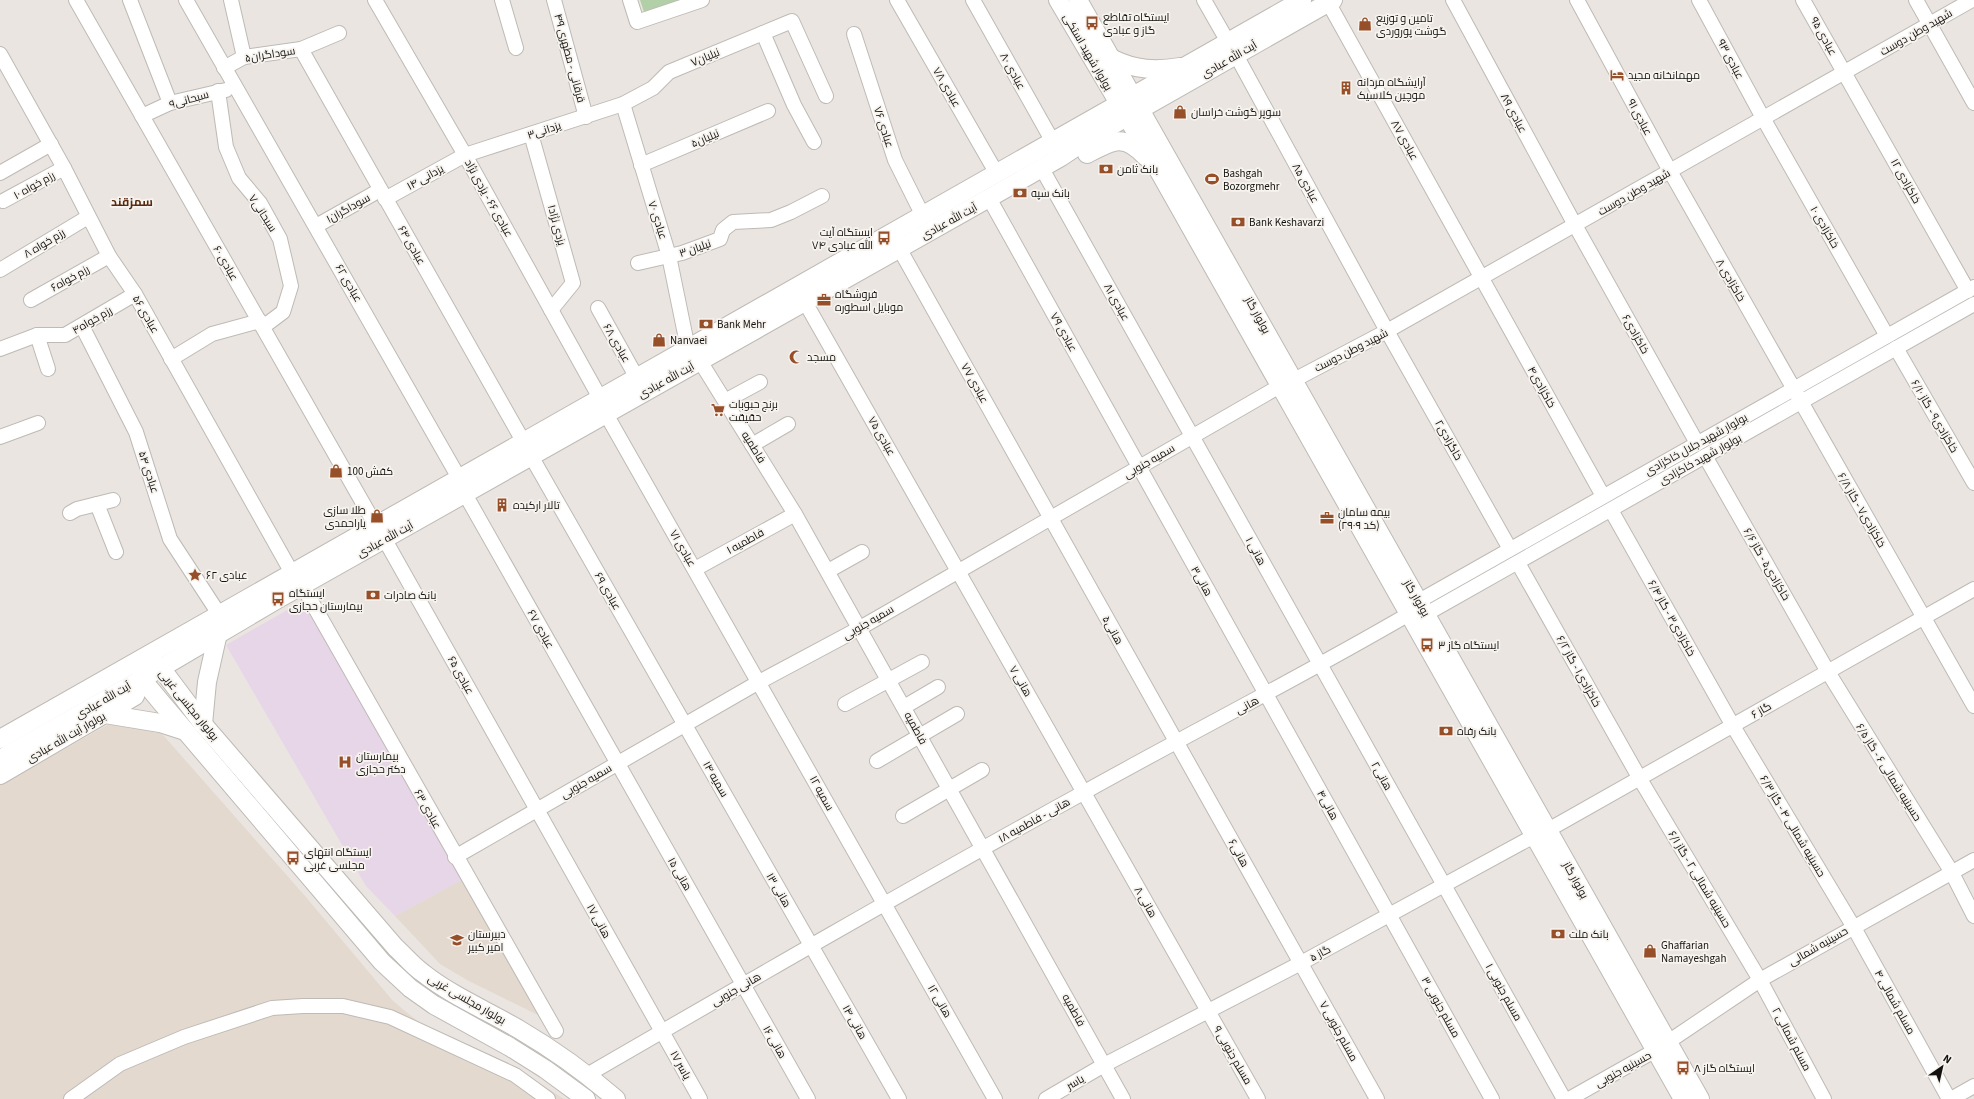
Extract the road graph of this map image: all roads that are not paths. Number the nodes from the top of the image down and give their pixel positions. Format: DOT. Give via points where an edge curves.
graph roads {
  1 [pos="76,0"];
  2 [pos="130,0"];
  3 [pos="186,0"];
  4 [pos="231,0"];
  5 [pos="375,0"];
  6 [pos="502,0"];
  7 [pos="554,0"];
  8 [pos="630,0"];
  9 [pos="702,0"];
  10 [pos="898,0"];
  11 [pos="973,0"];
  12 [pos="1058,0"];
  13 [pos="1078,0"];
  14 [pos="1204,0"];
  15 [pos="1302,0"];
  16 [pos="1452,0"];
  17 [pos="1577,0"];
  18 [pos="1699,0"];
  19 [pos="1804,0"];
  20 [pos="1916,0"];
  21 [pos="1972,0"];
  22 [pos="1330,1"];
  23 [pos="1929,24"];
  24 [pos="339,33"];
  25 [pos="763,33"];
  26 [pos="854,34"];
  27 [pos="516,48"];
  28 [pos="301,49"];
  29 [pos="1232,49"];
  30 [pos="0,54"];
  31 [pos="244,57"];
  32 [pos="1112,59"];
  33 [pos="1186,66"];
  34 [pos="224,68"];
  35 [pos="1844,72"];
  36 [pos="236,89"];
  37 [pos="218,91"];
  38 [pos="826,96"];
  39 [pos="170,103"];
  40 [pos="1974,103"];
  41 [pos="623,104"];
  42 [pos="1130,107"];
  43 [pos="768,111"];
  44 [pos="142,116"];
  45 [pos="586,117"];
  46 [pos="1763,118"];
  47 [pos="531,134"];
  48 [pos="814,142"];
  49 [pos="51,144"];
  50 [pos="1057,150"];
  51 [pos="465,155"];
  52 [pos="641,165"];
  53 [pos="64,168"];
  54 [pos="1041,168"];
  55 [pos="1670,171"];
  56 [pos="0,173"];
  57 [pos="1160,173"];
  58 [pos="997,174"];
  59 [pos="383,194"];
  60 [pos="822,196"];
  61 [pos="989,198"];
  62 [pos="4,201"];
  63 [pos="88,216"];
  64 [pos="923,216"];
  65 [pos="316,226"];
  66 [pos="1574,226"];
  67 [pos="899,248"];
  68 [pos="109,256"];
  69 [pos="669,256"];
  70 [pos="638,263"];
  71 [pos="0,270"];
  72 [pos="1481,279"];
  73 [pos="1971,289"];
  74 [pos="135,294"];
  75 [pos="31,300"];
  76 [pos="805,302"];
  77 [pos="1974,304"];
  78 [pos="598,308"];
  79 [pos="551,310"];
  80 [pos="261,324"];
  81 [pos="82,326"];
  82 [pos="1387,331"];
  83 [pos="37,335"];
  84 [pos="1887,336"];
  85 [pos="686,339"];
  86 [pos="1896,348"];
  87 [pos="0,349"];
  88 [pos="171,358"];
  89 [pos="700,361"];
  90 [pos="48,369"];
  91 [pos="637,378"];
  92 [pos="760,382"];
  93 [pos="1287,383"];
  94 [pos="1793,389"];
  95 [pos="725,401"];
  96 [pos="1801,402"];
  97 [pos="603,406"];
  98 [pos="38,423"];
  99 [pos="788,424"];
  100 [pos="1192,436"];
  101 [pos="0,437"];
  102 [pos="1697,443"];
  103 [pos="752,445"];
  104 [pos="527,449"];
  105 [pos="1706,456"];
  106 [pos="1138,467"];
  107 [pos="1974,483"];
  108 [pos="462,486"];
  109 [pos="1603,496"];
  110 [pos="114,500"];
  111 [pos="97,504"];
  112 [pos="1611,510"];
  113 [pos="70,513"];
  114 [pos="795,514"];
  115 [pos="1050,517"];
  116 [pos="380,533"];
  117 [pos="1510,549"];
  118 [pos="116,552"];
  119 [pos="862,552"];
  120 [pos="1518,563"];
  121 [pos="695,569"];
  122 [pos="958,570"];
  123 [pos="828,571"];
  124 [pos="297,579"];
  125 [pos="1974,589"];
  126 [pos="1418,610"];
  127 [pos="219,614"];
  128 [pos="1923,618"];
  129 [pos="860,628"];
  130 [pos="218,633"];
  131 [pos="142,658"];
  132 [pos="922,662"];
  133 [pos="1321,666"];
  134 [pos="161,668"];
  135 [pos="1828,672"];
  136 [pos="141,678"];
  137 [pos="889,680"];
  138 [pos="759,682"];
  139 [pos="938,687"];
  140 [pos="1266,695"];
  141 [pos="845,704"];
  142 [pos="1974,706"];
  143 [pos="904,707"];
  144 [pos="105,714"];
  145 [pos="957,714"];
  146 [pos="203,724"];
  147 [pos="685,725"];
  148 [pos="1733,726"];
  149 [pos="184,731"];
  150 [pos="920,736"];
  151 [pos="0,739"];
  152 [pos="1177,742"];
  153 [pos="0,759"];
  154 [pos="877,761"];
  155 [pos="618,763"];
  156 [pos="982,770"];
  157 [pos="0,775"];
  158 [pos="1640,779"];
  159 [pos="950,789"];
  160 [pos="1084,792"];
  161 [pos="536,810"];
  162 [pos="903,816"];
  163 [pos="1541,833"];
  164 [pos="747,834"];
  165 [pos="983,848"];
  166 [pos="455,857"];
  167 [pos="1974,860"];
  168 [pos="1951,872"];
  169 [pos="1444,886"];
  170 [pos="884,903"];
  171 [pos="1390,915"];
  172 [pos="1974,916"];
  173 [pos="1853,926"];
  174 [pos="811,945"];
  175 [pos="1301,963"];
  176 [pos="1760,980"];
  177 [pos="743,985"];
  178 [pos="1208,1011"];
  179 [pos="556,1031"];
  180 [pos="662,1032"];
  181 [pos="1662,1046"];
  182 [pos="1104,1065"];
  183 [pos="587,1075"];
  184 [pos="1974,1086"];
  185 [pos="71,1099"];
  186 [pos="548,1099"];
  187 [pos="586,1099"];
  188 [pos="616,1099"];
  189 [pos="700,1099"];
  190 [pos="808,1099"];
  191 [pos="899,1099"];
  192 [pos="995,1099"];
  193 [pos="1046,1099"];
  194 [pos="1123,1099"];
  195 [pos="1258,1099"];
  196 [pos="1378,1099"];
  197 [pos="1492,1099"];
  198 [pos="1564,1099"];
  199 [pos="1569,1099"];
  200 [pos="1683,1099"];
  201 [pos="1700,1099"];
  202 [pos="1824,1099"];
  203 [pos="1950,1099"];
  1 -- 44 [label="street, عبادی ۶۰"];
  2 -- 39 [label="street"];
  3 -- 34 [label="street, عبادی ۶۲"];
  4 -- 31 [label="street"];
  5 -- 51 [label="street, عبادی ۶۶ - یزدی نژاد"];
  6 -- 27 [label="street"];
  7 -- 45 [label="street, قرقانی - مطهری ۴۹"];
  8 -- 9 [label="street" via="637,22"];
  10 -- 58 [label="street, عبادی ۷۸"];
  11 -- 50 [label="street, عبادی ۸۰"];
  12 -- 42 [label="main road, بولوار شهید استکی"];
  13 -- 32 [label="main road, بولوار شهید استکی"];
  14 -- 29 [label="street, عبادی ۸۵"];
  15 -- 29 [label="main road, آیت الله عبادی"];
  16 -- 66 [label="street, عبادی ۸۹"];
  17 -- 55 [label="street, عبادی ۹۱"];
  18 -- 46 [label="street, عبادی ۹۳"];
  19 -- 35 [label="street, عبادی ۹۵"];
  20 -- 23 [label="street"];
  21 -- 23 [label="street, شهید وطن دوست"];
  22 -- 29 [label="main road, آیت الله عبادی"];
  22 -- 72 [label="street, عبادی ۸۷"];
  23 -- 35 [label="street, شهید وطن دوست"];
  23 -- 40 [label="street"];
  24 -- 28 [label="street, سوداگران۵"];
  25 -- 38 [label="street, نیلیان۷" via="792,21"];
  25 -- 41 [label="street, نیلیان۷" via="669,72 653,88"];
  25 -- 48 [label="street" via="794,105"];
  26 -- 64 [label="street, عبادی ۷۶" via="894,160"];
  28 -- 31 [label="street, سوداگران۵"];
  28 -- 59 [label="street, عبادی ۶۴"];
  29 -- 33 [label="main road, آیت الله عبادی"];
  29 -- 42 [label="main road, آیت الله عبادی"];
  29 -- 82 [label="street, عبادی ۸۵"];
  30 -- 49 [label="street, عبادی ۵۶"];
  31 -- 34 [label="street, سوداگران۵"];
  32 -- 33 [label="main road" via="1126,66 1142,69"];
  32 -- 42 [label="main road, بولوار شهید استکی"];
  33 -- 42 [label="main road, آیت الله عبادی"];
  34 -- 36 [label="street, عبادی ۶۲"];
  35 -- 46 [label="street, شهید وطن دوست"];
  35 -- 73 [label="street, خاکزادی ۱۲"];
  36 -- 37 [label="street, سبحانی۹"];
  36 -- 65 [label="street, عبادی ۶۲"];
  37 -- 39 [label="street, سبحانی۹"];
  37 -- 80 [label="street, سبحانی۷" via="226,148 239,178 260,203 280,239 291,286 283,312"];
  39 -- 44 [label="street, سبحانی۹"];
  41 -- 45 [label="street, یزدانی۳"];
  41 -- 52 [label="street, عبادی ۷۰"];
  42 -- 50 [label="main road, آیت الله عبادی"];
  42 -- 57 [label="main road, بولوار گاز"];
  42 -- 93 [label="main road, بولوار گاز"];
  43 -- 52 [label="street, نیلیان۵"];
  44 -- 80 [label="street, عبادی ۶۰"];
  45 -- 47 [label="street, یزدانی۳"];
  46 -- 55 [label="street, شهید وطن دوست"];
  46 -- 84 [label="street, خاکزادی ۱۰"];
  47 -- 51 [label="street, یزدانی۳"];
  47 -- 79 [label="street, یزدی نژاد۱" via="573,283"];
  49 -- 53 [label="street, عبادی ۵۶"];
  49 -- 56 [label="street"];
  50 -- 54 [label="main road, آیت الله عبادی"];
  50 -- 57 [label="main road" via="1067,154 1085,155 1107,142 1124,141 1136,147"];
  50 -- 58 [label="main road, آیت الله عبادی"];
  51 -- 59 [label="street, یزدانی ۱۴"];
  51 -- 79 [label="street, عبادی ۶۶ - یزدی نژاد"];
  52 -- 69 [label="street, عبادی ۷۰"];
  53 -- 62 [label="street, رزم خواه ۱۰"];
  53 -- 63 [label="street, عبادی ۵۶"];
  54 -- 61 [label="main road, آیت الله عبادی"];
  54 -- 100 [label="street, عبادی ۸۱"];
  55 -- 66 [label="street, شهید وطن دوست"];
  55 -- 94 [label="street, خاکزادی ۸"];
  57 -- 93 [label="main road, بولوار گاز"];
  58 -- 64 [label="main road, آیت الله عبادی"];
  59 -- 65 [label="street, سوداگران۱"];
  59 -- 104 [label="street, عبادی ۶۴"];
  60 -- 69 [label="street, نیلیان ۳" via="771,220 733,222 723,230 720,239"];
  61 -- 67 [label="main road, آیت الله عبادی"];
  61 -- 106 [label="street, عبادی ۷۹"];
  63 -- 68 [label="street, عبادی ۵۶"];
  63 -- 71 [label="street, رزم خواه ۸"];
  64 -- 91 [label="main road, آیت الله عبادی"];
  65 -- 108 [label="street, عبادی ۶۲"];
  66 -- 72 [label="street, شهید وطن دوست"];
  66 -- 102 [label="street, خاکزادی۶"];
  67 -- 76 [label="main road, آیت الله عبادی"];
  67 -- 115 [label="street, عبادی ۷۷"];
  68 -- 74 [label="street, عبادی ۵۶"];
  68 -- 75 [label="street, رزم خواه۶"];
  69 -- 70 [label="street, نیلیان ۳"];
  69 -- 85 [label="street, عبادی ۷۰"];
  72 -- 82 [label="street, شهید وطن دوست"];
  72 -- 109 [label="street, خاکزادی۴"];
  73 -- 84 [label="street, بولوار شهید جلال خاکزادی"];
  74 -- 81 [label="street, رزم خواه۴"];
  74 -- 88 [label="street, عبادی ۵۶"];
  76 -- 89 [label="main road, آیت الله عبادی"];
  76 -- 122 [label="street, عبادی ۷۵"];
  77 -- 86 [label="street, بولوار شهید خاکزادی"];
  78 -- 91 [label="street, عبادی ۶۸"];
  79 -- 97 [label="street, عبادی ۶۶ - یزدی نژاد"];
  80 -- 88 [label="street" via="212,334"];
  80 -- 116 [label="street, عبادی ۶۰"];
  81 -- 83 [label="street, رزم خواه۴" via="65,335"];
  81 -- 127 [label="street, عبادی ۵۴" via="136,432 170,538"];
  82 -- 93 [label="street, شهید وطن دوست"];
  82 -- 117 [label="street, خاگزادی۲"];
  83 -- 87 [label="street, رزم خواه۴"];
  83 -- 90 [label="street"];
  84 -- 94 [label="street, بولوار شهید جلال خاکزادی"];
  86 -- 96 [label="street, بولوار شهید خاکزادی"];
  86 -- 107 [label="street, خاکزادی۹ - گاز ۶/۱۰"];
  88 -- 124 [label="street, عبادی ۵۶"];
  89 -- 95 [label="street, فاطمیه"];
  89 -- 97 [label="main road, آیت الله عبادی"];
  91 -- 97 [label="main road, آیت الله عبادی"];
  92 -- 95 [label="street"];
  93 -- 100 [label="street, سمیه جنوبی"];
  93 -- 126 [label="main road, بولوار گاز"];
  94 -- 96 [label="street, خاکزادی ۸"];
  94 -- 102 [label="street, بولوار شهید جلال خاکزادی"];
  95 -- 103 [label="street, فاطمیه"];
  96 -- 105 [label="street, بولوار شهید خاکزادی"];
  96 -- 128 [label="street, خاکزادی۷ - گاز ۶/۸"];
  97 -- 104 [label="main road, آیت الله عبادی"];
  97 -- 121 [label="street, عبادی ۷۱"];
  98 -- 101 [label="street"];
  99 -- 103 [label="street"];
  100 -- 106 [label="street, سمیه جنوبی"];
  100 -- 133 [label="street, هانی ۱"];
  102 -- 109 [label="street, بولوار شهید جلال خاکزادی"];
  103 -- 114 [label="street, فاطمیه"];
  104 -- 108 [label="main road, آیت الله عبادی"];
  104 -- 147 [label="street, عبادی ۶۹"];
  105 -- 112 [label="street, بولوار شهید خاکزادی"];
  105 -- 135 [label="street, خاکزادی۵ - گاز ۶/۶"];
  106 -- 115 [label="street, سمیه جنوبی"];
  106 -- 140 [label="street, هانی۳"];
  108 -- 116 [label="main road, آیت الله عبادی"];
  108 -- 155 [label="street, عبادی ۶۷"];
  109 -- 117 [label="street, بولوار شهید جلال خاکزادی"];
  110 -- 111 [label="street"];
  111 -- 113 [label="street"];
  111 -- 118 [label="street"];
  112 -- 120 [label="street, بولوار شهید خاکزادی"];
  112 -- 148 [label="street, خاکزادی۳ - گاز ۶/۴"];
  114 -- 121 [label="street, فاطمیه ۱"];
  114 -- 123 [label="street, فاطمیه"];
  115 -- 122 [label="street, سمیه جنوبی"];
  115 -- 152 [label="street, هانی۵"];
  116 -- 124 [label="main road, آیت الله عبادی"];
  116 -- 161 [label="street, عبادی ۶۵"];
  117 -- 126 [label="street, بولوار شهید جلال خاکزادی"];
  119 -- 123 [label="street"];
  120 -- 126 [label="street, بولوار شهید خاکزادی"];
  120 -- 158 [label="street, خاکزادی۱ - گاز ۶/۲"];
  121 -- 138 [label="street, عبادی ۷۱"];
  122 -- 129 [label="street, سمیه جنوبی"];
  122 -- 160 [label="street, هانی ۷"];
  123 -- 129 [label="street, فاطمیه"];
  124 -- 127 [label="main road, آیت الله عبادی"];
  124 -- 130 [label="main road, آیت الله عبادی"];
  124 -- 166 [label="street, عبادی ۶۳"];
  125 -- 128 [label="street, گاز ۶"];
  126 -- 133 [label="street, هانی"];
  126 -- 163 [label="main road, بولوار گاز"];
  127 -- 131 [label="main road, آیت الله عبادی"];
  128 -- 135 [label="street, گاز ۶"];
  128 -- 142 [label="street, خاکزادی۷ - گاز ۶/۸"];
  129 -- 137 [label="street, فاطمیه"];
  129 -- 138 [label="street, سمیه جنوبی"];
  130 -- 134 [label="main road, آیت الله عبادی"];
  130 -- 146 [label="main road" via="207,682"];
  131 -- 134 [label="main road, بولوار مجلسی غربی"];
  131 -- 136 [label="main road, بولوار مجلسی غربی"];
  131 -- 151 [label="main road, آیت الله عبادی"];
  132 -- 137 [label="street"];
  133 -- 140 [label="street, هانی"];
  133 -- 169 [label="street, هانی۲"];
  134 -- 136 [label="main road, آیت الله عبادی"];
  134 -- 146 [label="main road, بولوار مجلسی غربی"];
  135 -- 148 [label="street, گاز ۶"];
  135 -- 168 [label="street, حسینیه شمالی ۶ - گاز ۶/۵"];
  136 -- 144 [label="main road, بولوار آیت الله عبادی" via="135,696"];
  136 -- 149 [label="main road, بولوار مجلسی غربی"];
  136 -- 153 [label="main road, آیت الله عبادی"];
  137 -- 141 [label="street"];
  137 -- 143 [label="street, فاطمیه"];
  138 -- 147 [label="street, سمیه جنوبی"];
  138 -- 170 [label="street, سمیه ۱۲"];
  139 -- 143 [label="street"];
  140 -- 152 [label="street, هانی"];
  140 -- 171 [label="street, هانی۴"];
  143 -- 150 [label="street, فاطمیه"];
  144 -- 149 [label="main road" via="160,723"];
  144 -- 157 [label="main road, بولوار آیت الله عبادی"];
  145 -- 150 [label="street"];
  146 -- 183 [label="main road, بولوار مجلسی غربی" via="396,948 422,973 520,1030"];
  147 -- 155 [label="street, سمیه جنوبی"];
  147 -- 164 [label="street, سمیه ۱۴"];
  148 -- 158 [label="street, گاز ۶"];
  148 -- 173 [label="street, حسینیه شمالی ۴ - گاز ۶/۳"];
  149 -- 187 [label="main road, بولوار مجلسی غربی" via="382,962 410,988 545,1069"];
  150 -- 154 [label="street"];
  150 -- 159 [label="street, فاطمیه"];
  152 -- 160 [label="street, هانی"];
  152 -- 175 [label="street, هانی۶"];
  155 -- 161 [label="street, سمیه جنوبی"];
  155 -- 177 [label="street, هانی ۱۵"];
  156 -- 159 [label="street"];
  158 -- 163 [label="street, گاز ۶"];
  158 -- 176 [label="street, حسینیه شمالی ۲ - گاز ۶/۱"];
  159 -- 162 [label="street"];
  159 -- 165 [label="street, فاطمیه"];
  160 -- 165 [label="street, هانی - فاطمیه ۱۸"];
  160 -- 178 [label="street, هانی ۸"];
  161 -- 166 [label="street, سمیه جنوبی"];
  161 -- 180 [label="street, هانی ۱۷"];
  163 -- 169 [label="street, گاز ۵"];
  163 -- 181 [label="main road, بولوار گاز"];
  164 -- 174 [label="street, هانی ۱۳"];
  165 -- 170 [label="street, هانی - فاطمیه ۱۸"];
  165 -- 182 [label="street, فاطمیه"];
  166 -- 179 [label="street, عبادی ۶۳"];
  167 -- 168 [label="street, حسینیه شمالی"];
  168 -- 172 [label="street, حسینیه شمالی ۶ - گاز ۶/۵"];
  168 -- 173 [label="street, حسینیه شمالی"];
  169 -- 171 [label="street, گاز ۵"];
  169 -- 198 [label="street, ۱ مسلم جنوبی"];
  170 -- 174 [label="street, هانی جنوبی"];
  170 -- 192 [label="street, هانی ۱۲"];
  171 -- 175 [label="street, گاز ۵"];
  171 -- 197 [label="street, مسلم جنوبی ۳"];
  173 -- 176 [label="street, حسینیه شمالی"];
  173 -- 203 [label="street, مسلم شمالی ۴"];
  174 -- 177 [label="street, هانی جنوبی"];
  174 -- 191 [label="street, هانی ۱۴"];
  175 -- 178 [label="street, گاز ۵"];
  175 -- 196 [label="street, مسلم جنوبی ۷"];
  176 -- 181 [label="street, حسینیه شمالی"];
  176 -- 202 [label="street, مسلم شمالی ۲"];
  177 -- 180 [label="street, هانی جنوبی"];
  177 -- 190 [label="street, هانی ۱۶"];
  178 -- 182 [label="street, گاز ۵"];
  178 -- 195 [label="street, مسلم جنوبی ۹"];
  180 -- 183 [label="street, هانی جنوبی"];
  180 -- 189 [label="street, یاسر ۱۷"];
  181 -- 199 [label="street, حسینیه جنوبی"];
  181 -- 200 [label="main road, بولوار گاز"];
  181 -- 201 [label="main road, بولوار گاز"];
  182 -- 193 [label="street, یاسر"];
  182 -- 194 [label="street, فاطمیه"];
  183 -- 188 [label="main road, بولوار مجلسی غربی"];
  184 -- 203 [label="street"];
  185 -- 186 [label="street" via="120,1064 184,1037 272,1008 303,1006 343,1006 390,1017 515,1075"];
}
